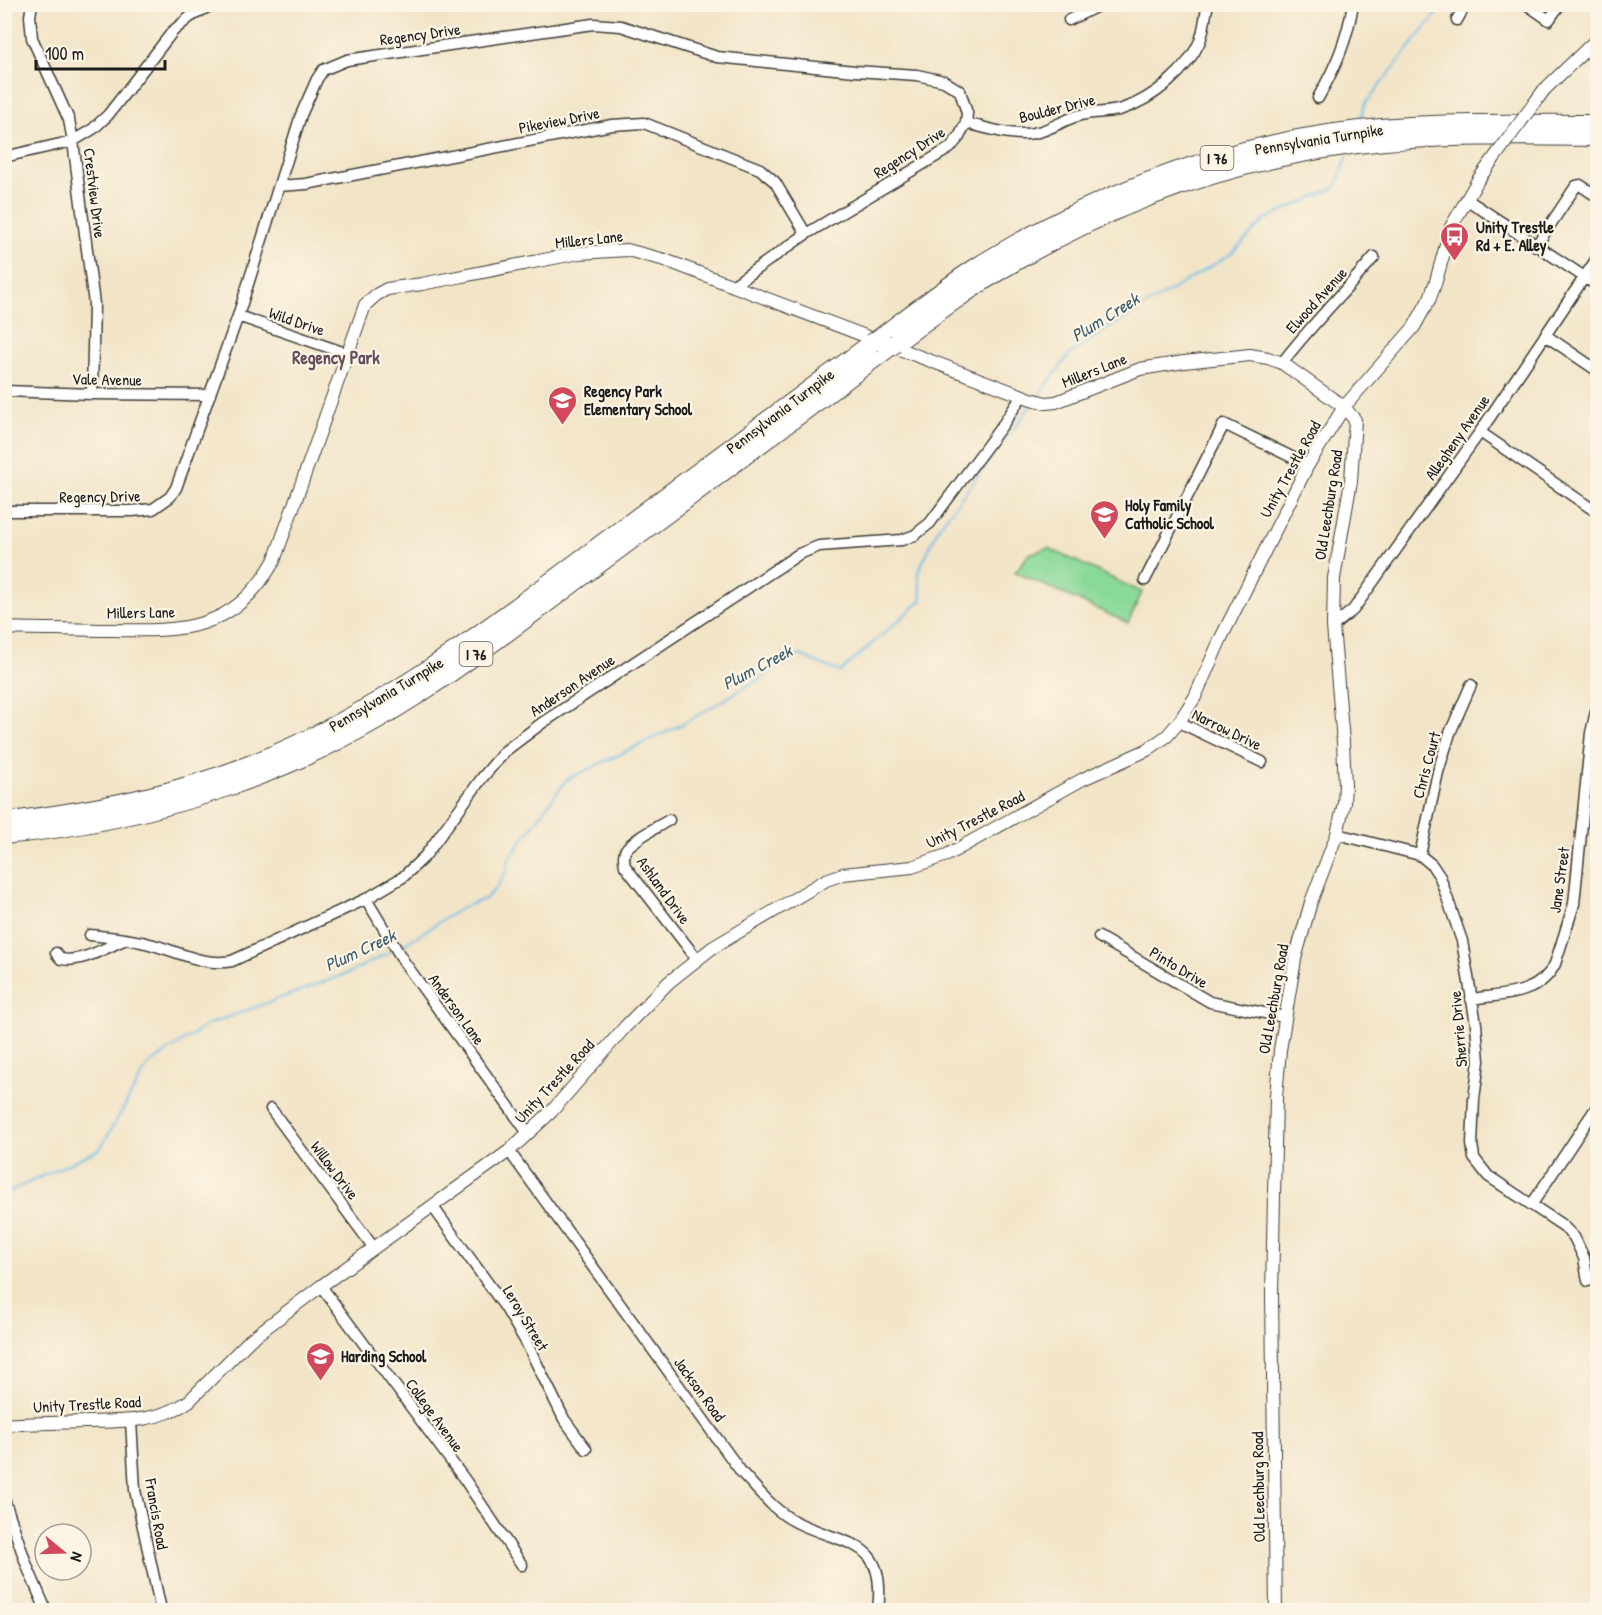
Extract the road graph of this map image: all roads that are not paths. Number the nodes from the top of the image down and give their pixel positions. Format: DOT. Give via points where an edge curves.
graph roads {
  1 [pos="32,4"];
  2 [pos="213,4"];
  3 [pos="1102,4"];
  4 [pos="1208,4"];
  5 [pos="1353,4"];
  6 [pos="1466,4"];
  7 [pos="1526,4"];
  8 [pos="1560,4"];
  9 [pos="1069,20"];
  10 [pos="1457,20"];
  11 [pos="1598,38"];
  12 [pos="1318,98"];
  13 [pos="966,123"];
  14 [pos="1598,124"];
  15 [pos="1598,137"];
  16 [pos="73,141"];
  17 [pos="4,157"];
  18 [pos="279,186"];
  19 [pos="1598,197"];
  20 [pos="1466,199"];
  21 [pos="806,234"];
  22 [pos="1536,246"];
  23 [pos="1374,257"];
  24 [pos="1598,257"];
  25 [pos="1583,277"];
  26 [pos="732,286"];
  27 [pos="1598,286"];
  28 [pos="238,316"];
  29 [pos="1545,335"];
  30 [pos="884,343"];
  31 [pos="348,354"];
  32 [pos="1282,363"];
  33 [pos="1598,371"];
  34 [pos="4,391"];
  35 [pos="92,394"];
  36 [pos="210,395"];
  37 [pos="1031,399"];
  38 [pos="1344,407"];
  39 [pos="1480,432"];
  40 [pos="1308,465"];
  41 [pos="4,511"];
  42 [pos="1598,513"];
  43 [pos="1145,580"];
  44 [pos="1333,626"];
  45 [pos="4,628"];
  46 [pos="1471,685"];
  47 [pos="1598,703"];
  48 [pos="1179,722"];
  49 [pos="1262,762"];
  50 [pos="669,820"];
  51 [pos="4,822"];
  52 [pos="1337,834"];
  53 [pos="4,836"];
  54 [pos="1420,855"];
  55 [pos="366,899"];
  56 [pos="90,935"];
  57 [pos="1099,937"];
  58 [pos="124,940"];
  59 [pos="56,953"];
  60 [pos="697,959"];
  61 [pos="1472,999"];
  62 [pos="1284,1017"];
  63 [pos="1598,1105"];
  64 [pos="271,1109"];
  65 [pos="528,1133"];
  66 [pos="509,1151"];
  67 [pos="1532,1204"];
  68 [pos="433,1207"];
  69 [pos="374,1248"];
  70 [pos="1588,1281"];
  71 [pos="321,1286"];
  72 [pos="131,1421"];
  73 [pos="4,1425"];
  74 [pos="586,1449"];
  75 [pos="4,1499"];
  76 [pos="522,1564"];
  77 [pos="46,1611"];
  78 [pos="161,1611"];
  79 [pos="878,1611"];
  80 [pos="1276,1611"];
  1 -- 16 [label="street, Crestview Drive" via="32,38 69,120"];
  2 -- 16 [label="street" via="173,31 108,115"];
  3 -- 9 [label="street"];
  4 -- 13 [label="street, Boulder Drive" via="1200,40 1170,81 1153,95 1121,110 1066,119 1034,133 1018,135"];
  5 -- 12 [label="street" via="1337,63"];
  6 -- 10 [label="street"];
  7 -- 8 [label="street" via="1549,20"];
  11 -- 20 [label="street, Unity Trestle Road, bridge" via="1544,90"];
  13 -- 18 [label="street, Regency Drive" via="960,91 944,81 917,75 717,57 621,26 594,24 347,60 323,70 301,115"];
  13 -- 21 [label="street, Regency Drive" via="950,148"];
  14 -- 30 [label="highway, Pennsylvania Turnpike / I 76" via="1392,127 1304,138 1207,161 1106,198 1036,232 978,266"];
  15 -- 30 [label="highway, Pennsylvania Turnpike / I 76" via="1492,136 1346,145 1199,178 1105,214 1059,237"];
  16 -- 17 [label="street"];
  16 -- 35 [label="street, Crestview Drive" via="94,304"];
  18 -- 21 [label="street, Pikeview Drive" via="636,122 760,168 775,182"];
  18 -- 28 [label="street, Regency Drive"];
  19 -- 22 [label="street" via="1580,184 1576,186"];
  20 -- 22 [label="street"];
  20 -- 38 [label="street, Unity Trestle Road" via="1451,227 1430,298 1414,327"];
  21 -- 26 [label="street, Regency Drive"];
  22 -- 25 [label="street"];
  23 -- 32 [label="street, Elwood Avenue"];
  24 -- 25 [label="street, Allegheny Avenue"];
  25 -- 27 [label="street"];
  25 -- 29 [label="street, Allegheny Avenue"];
  26 -- 31 [label="street, Millers Lane" via="627,250 579,253 387,289 365,305"];
  26 -- 37 [label="street, Millers Lane"];
  28 -- 31 [label="street, Wild Drive"];
  28 -- 36 [label="street, Regency Drive"];
  29 -- 33 [label="street"];
  29 -- 39 [label="street, Allegheny Avenue"];
  30 -- 51 [label="highway, Pennsylvania Turnpike / I 76" via="461,648 363,710 259,761 184,788 101,808"];
  30 -- 53 [label="highway, Pennsylvania Turnpike / I 76" via="531,615 418,695 325,746 215,792 123,818"];
  31 -- 45 [label="street, Millers Lane" via="274,561 255,590 238,606 211,621 163,631"];
  32 -- 37 [label="street, Millers Lane" via="1250,356 1184,362 1129,372 1062,401"];
  32 -- 38 [label="street, Millers Lane"];
  34 -- 35 [label="street, Vale Avenue"];
  35 -- 36 [label="street, Vale Avenue"];
  36 -- 41 [label="street, Regency Drive" via="176,488 162,505 132,512"];
  37 -- 55 [label="street, Anderson Avenue" via="1004,423 921,531 902,540 819,546 799,554 542,723 505,751 425,856 404,877"];
  38 -- 40 [label="street, Unity Trestle Road"];
  38 -- 44 [label="street, Old Leechburg Road" via="1355,420 1355,429 1351,481 1334,570"];
  39 -- 42 [label="street"];
  39 -- 44 [label="street, Allegheny Avenue" via="1353,609"];
  40 -- 43 [label="street" via="1224,424"];
  40 -- 48 [label="street, Unity Trestle Road" via="1195,697"];
  44 -- 52 [label="street, Old Leechburg Road" via="1345,785"];
  46 -- 54 [label="street, Chris Court" via="1438,772"];
  47 -- 61 [label="street, Jane Street" via="1591,733 1574,904 1556,964 1540,985"];
  48 -- 49 [label="street, Narrow Drive"];
  48 -- 60 [label="street, Unity Trestle Road" via="1147,750 1083,779 947,855 912,867 843,874 825,880"];
  50 -- 60 [label="street, Ashland Drive" via="629,846 624,854 625,866"];
  52 -- 54 [label="street"];
  52 -- 62 [label="street, Old Leechburg Road" via="1301,936"];
  54 -- 61 [label="street, Sherrie Drive" via="1432,865 1448,896 1462,941"];
  55 -- 58 [label="street, Anderson Avenue" via="232,961 199,961 140,941"];
  55 -- 65 [label="street, Anderson Lane" via="404,962"];
  56 -- 58 [label="street, Anderson Avenue"];
  57 -- 62 [label="street, Pinto Drive" via="1210,1002"];
  58 -- 59 [label="street" via="68,960"];
  60 -- 65 [label="street, Unity Trestle Road" via="669,982"];
  61 -- 67 [label="street, Sherrie Drive" via="1479,1061 1474,1158 1488,1176"];
  62 -- 80 [label="street, Old Leechburg Road" via="1276,1097 1272,1295"];
  63 -- 67 [label="street"];
  64 -- 69 [label="street, Willow Drive"];
  65 -- 66 [label="street, Unity Trestle Road"];
  66 -- 68 [label="street, Unity Trestle Road"];
  66 -- 79 [label="street, Jackson Road" via="742,1473 774,1508 866,1553 880,1576"];
  67 -- 70 [label="street, Sherrie Drive" via="1574,1237 1584,1258"];
  68 -- 69 [label="street, Unity Trestle Road"];
  68 -- 74 [label="street, Leroy Street" via="505,1307 564,1419"];
  69 -- 71 [label="street, Unity Trestle Road"];
  71 -- 72 [label="street, Unity Trestle Road" via="251,1339 178,1409"];
  71 -- 76 [label="street, College Avenue" via="465,1480"];
  72 -- 73 [label="street, Unity Trestle Road"];
  72 -- 78 [label="street, Francis Road" via="135,1490"];
  75 -- 77 [label="street"];
}
